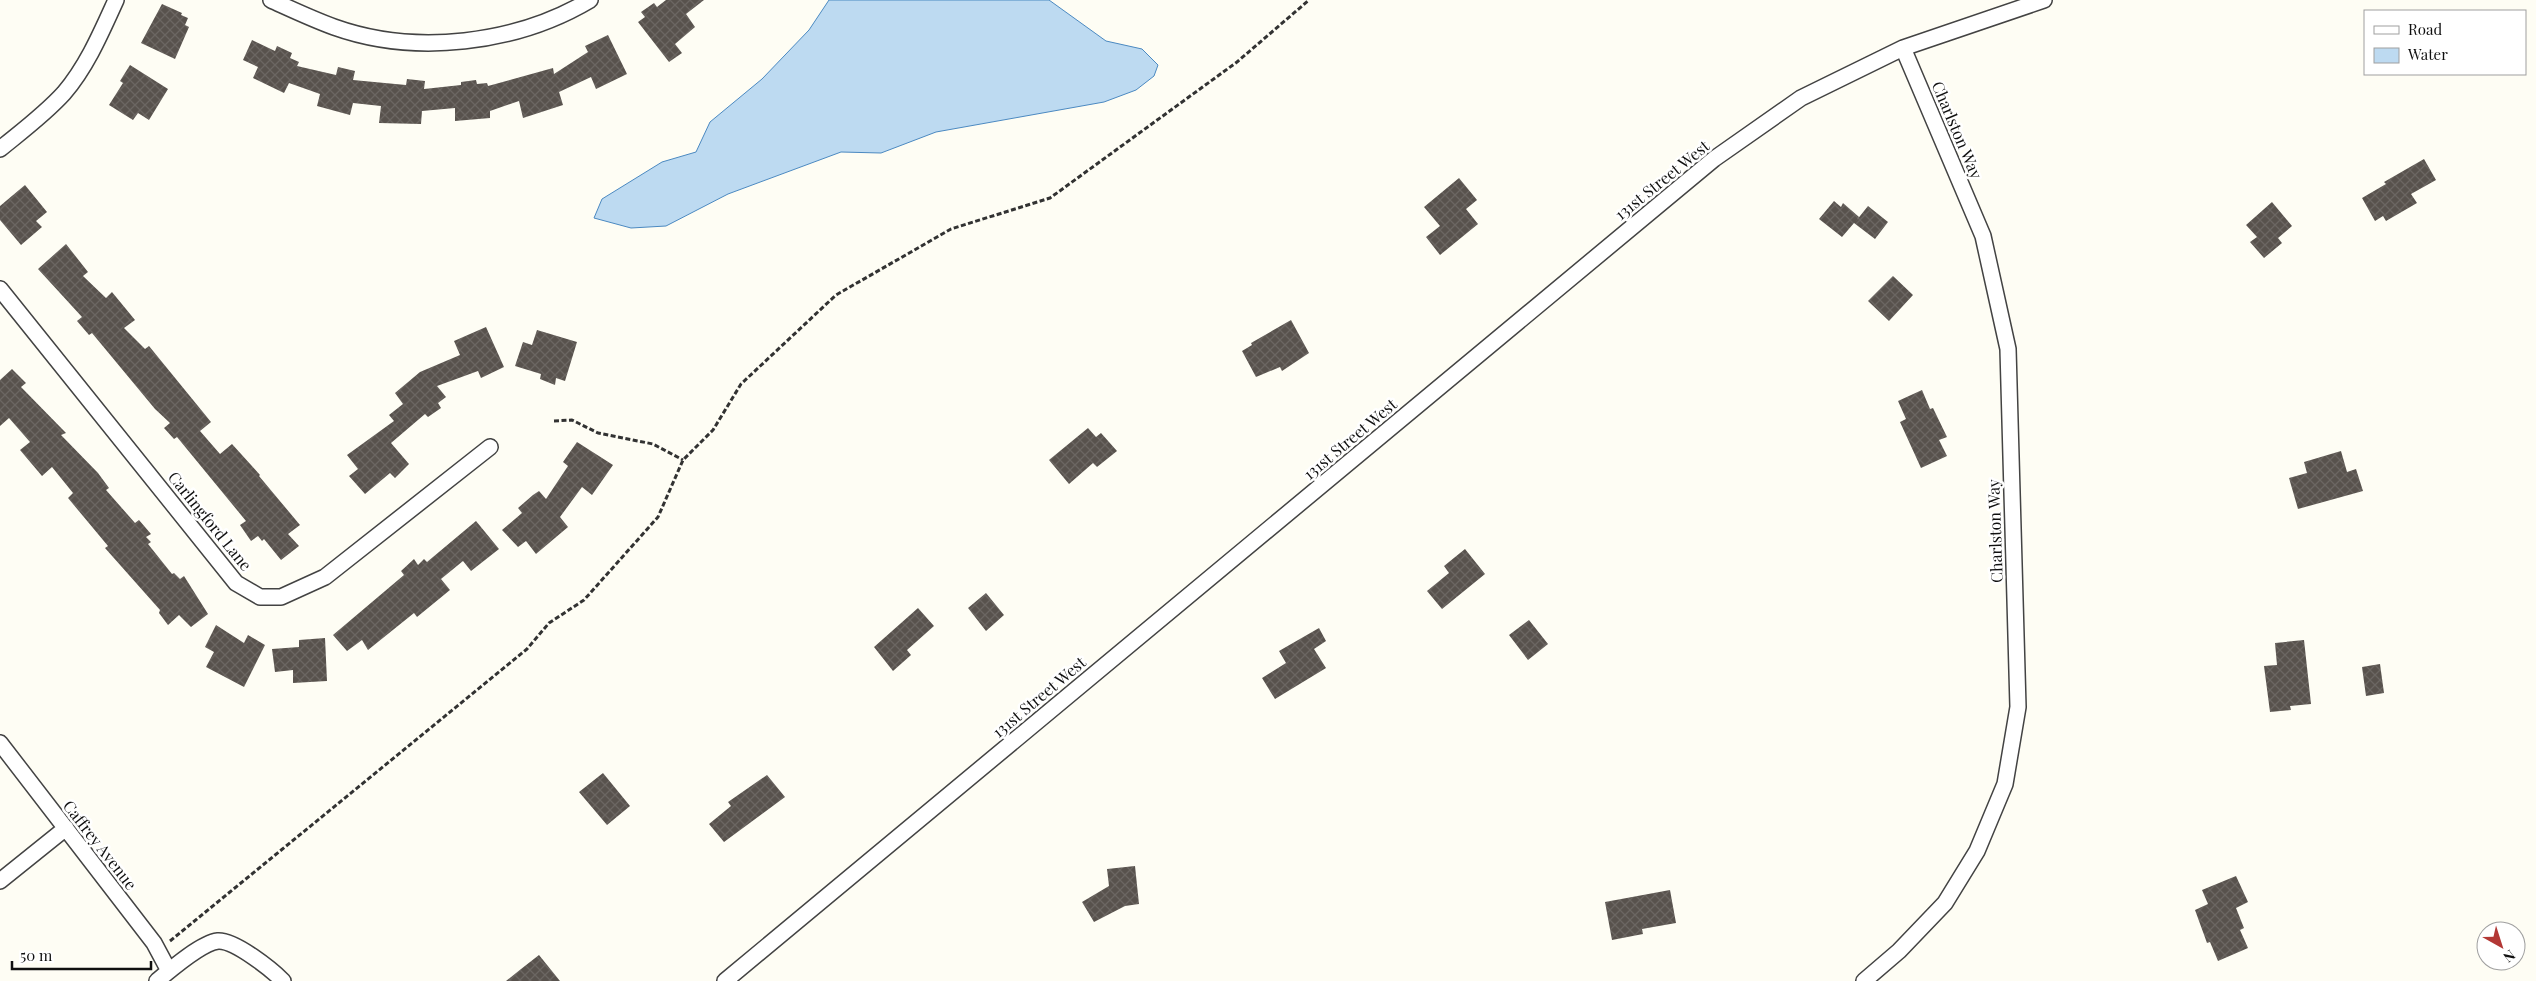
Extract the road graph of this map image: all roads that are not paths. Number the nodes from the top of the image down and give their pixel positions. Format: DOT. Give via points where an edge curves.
graph roads {
  1 [pos="116,0"];
  2 [pos="271,0"];
  3 [pos="590,0"];
  4 [pos="2044,0"];
  5 [pos="1903,48"];
  6 [pos="0,149"];
  7 [pos="0,289"];
  8 [pos="490,447"];
  9 [pos="0,743"];
  10 [pos="66,828"];
  11 [pos="0,881"];
  12 [pos="169,971"];
  13 [pos="281,979"];
  14 [pos="157,981"];
  15 [pos="725,981"];
  16 [pos="1864,981"];
  1 -- 6 [label="street" via="85,64 63,94"];
  2 -- 3 [label="street" via="334,27 378,38 415,42 460,40 511,32"];
  4 -- 5 [label="street, 131st Street West"];
  5 -- 15 [label="street, 131st Street West" via="1801,98 1714,159"];
  5 -- 16 [label="street, Charlston Way" via="1984,236 2008,349 2018,707 2004,784 1977,851 1945,903 1899,951"];
  7 -- 8 [label="street, Carlingford Lane" via="236,583 260,597 281,598 325,577"];
  9 -- 10 [label="street, Caffrey Avenue"];
  10 -- 11 [label="street"];
  10 -- 12 [label="street, Caffrey Avenue" via="158,951"];
  12 -- 13 [label="street" via="208,945 225,942 246,952"];
  12 -- 14 [label="street"];
}
